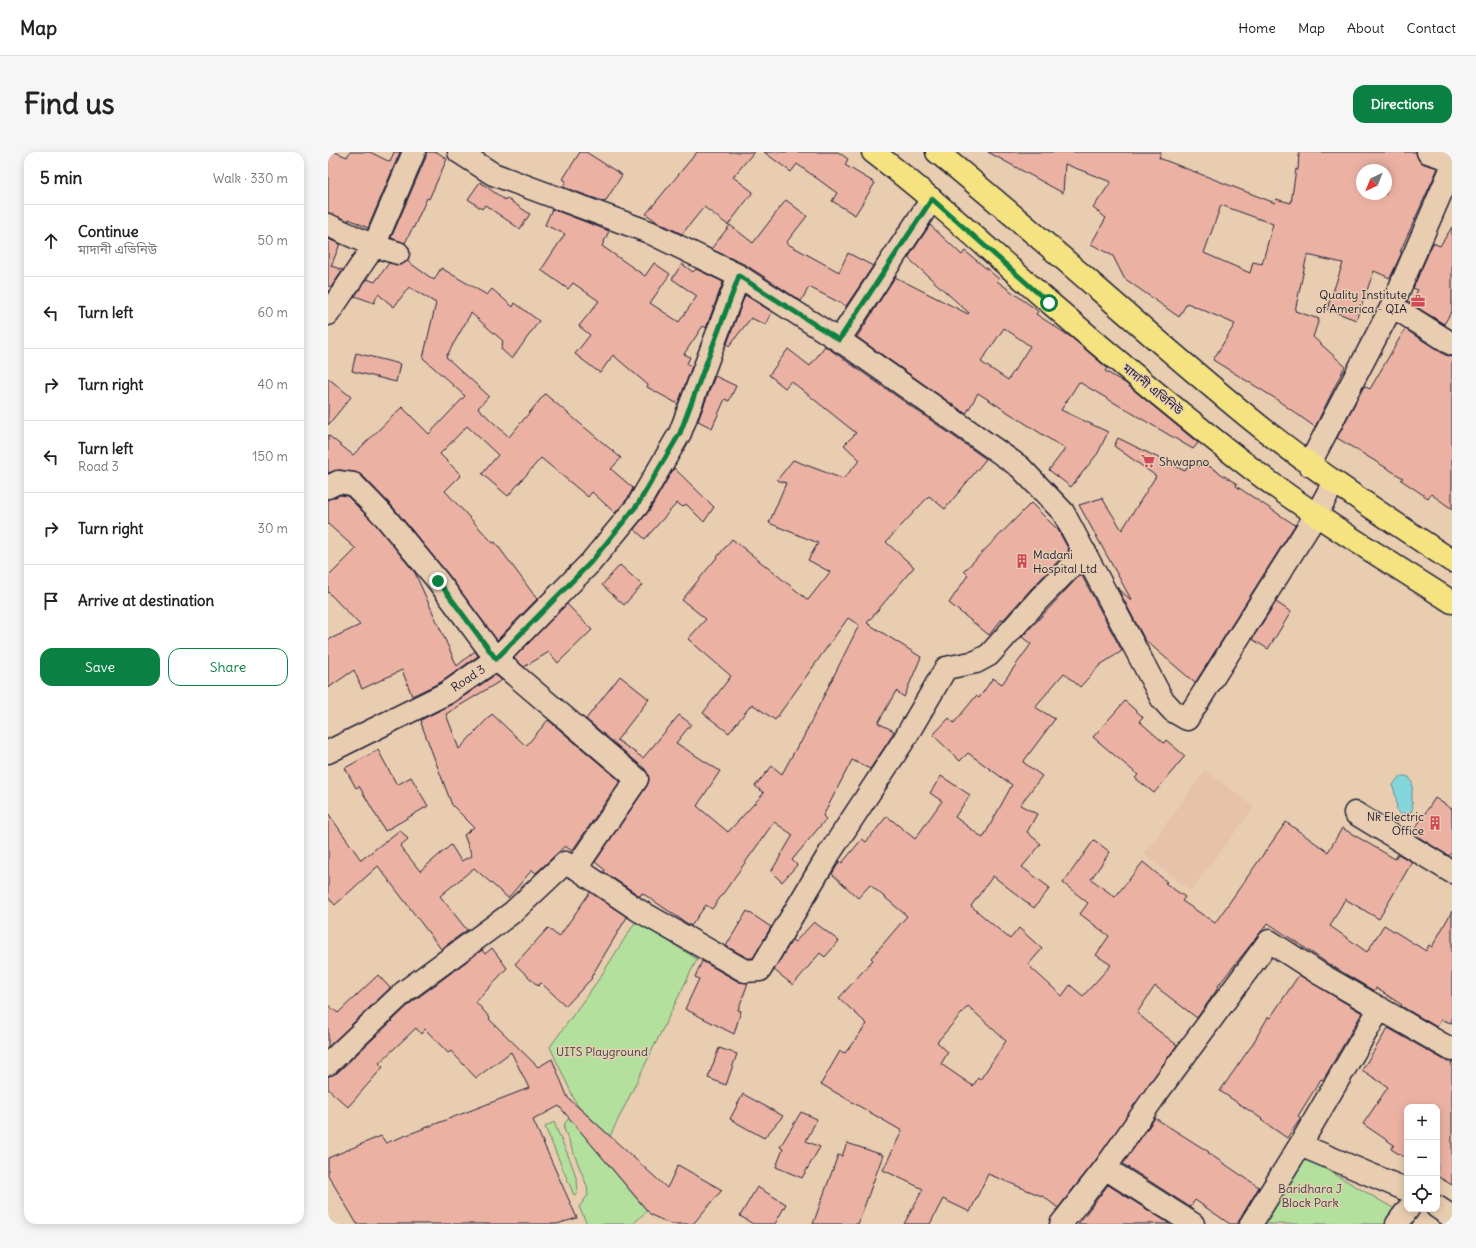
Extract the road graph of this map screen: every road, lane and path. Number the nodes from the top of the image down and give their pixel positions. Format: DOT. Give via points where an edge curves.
graph roads {
  1 [pos="414,152"];
  2 [pos="459,152"];
  3 [pos="873,152"];
  4 [pos="1428,152"];
  5 [pos="950,156"];
  6 [pos="1452,160"];
  7 [pos="1452,167"];
  8 [pos="932,199"];
  9 [pos="328,225"];
  10 [pos="374,246"];
  11 [pos="398,253"];
  12 [pos="739,276"];
  13 [pos="1392,306"];
  14 [pos="328,314"];
  15 [pos="839,340"];
  16 [pos="1452,344"];
  17 [pos="1309,465"];
  18 [pos="1334,482"];
  19 [pos="328,487"];
  20 [pos="1316,515"];
  21 [pos="1085,552"];
  22 [pos="1452,561"];
  23 [pos="1452,602"];
  24 [pos="496,659"];
  25 [pos="328,752"];
  26 [pos="1354,813"];
  27 [pos="576,868"];
  28 [pos="1452,872"];
  29 [pos="1380,1008"];
  30 [pos="1452,1050"];
  31 [pos="328,1064"];
  32 [pos="1300,1145"];
  33 [pos="1105,1168"];
  34 [pos="1404,1189"];
  35 [pos="1440,1209"];
  36 [pos="1406,1212"];
  37 [pos="1452,1217"];
  38 [pos="1061,1224"];
  39 [pos="1193,1224"];
  40 [pos="1251,1224"];
  41 [pos="1397,1224"];
  1 -- 10 [label="street"];
  2 -- 12 [label="street" via="493,174 649,232"];
  3 -- 8 [label="main road, মাদানী এভিনিউ"];
  4 -- 6 [label="street"];
  5 -- 17 [label="main road" via="1257,424"];
  7 -- 13 [label="street"];
  8 -- 15 [label="street"];
  8 -- 20 [label="main road, মাদানী এভিনিউ" via="1049,303 1156,392 1252,470"];
  9 -- 10 [label="street"];
  10 -- 11 [label="street"];
  10 -- 14 [label="street"];
  12 -- 15 [label="street"];
  12 -- 24 [label="street, Road 3" via="680,433 638,504 591,562"];
  13 -- 16 [label="street"];
  13 -- 17 [label="street"];
  15 -- 21 [label="street" via="1020,467 1063,512"];
  17 -- 18 [label="main road"];
  18 -- 20 [label="street"];
  18 -- 22 [label="main road"];
  19 -- 24 [label="street" via="338,482 353,484 385,517 438,581"];
  20 -- 21 [label="street" via="1187,719 1173,711 1162,699"];
  20 -- 23 [label="main road, মাদানী এভিনিউ"];
  21 -- 27 [label="street" via="989,655 976,662 946,668 904,740 829,854 760,970 745,971 638,910"];
  24 -- 25 [label="street, Road 3" via="447,692"];
  24 -- 27 [label="street" via="637,779"];
  26 -- 28 [label="street"];
  27 -- 31 [label="street" via="565,863 513,912 404,992"];
  29 -- 30 [label="street"];
  29 -- 32 [label="street"];
  29 -- 33 [label="street" via="1268,942"];
  32 -- 34 [label="street"];
  32 -- 40 [label="street"];
  33 -- 38 [label="street"];
  33 -- 39 [label="street"];
  35 -- 37 [label="street"];
  36 -- 41 [label="street"];
}
